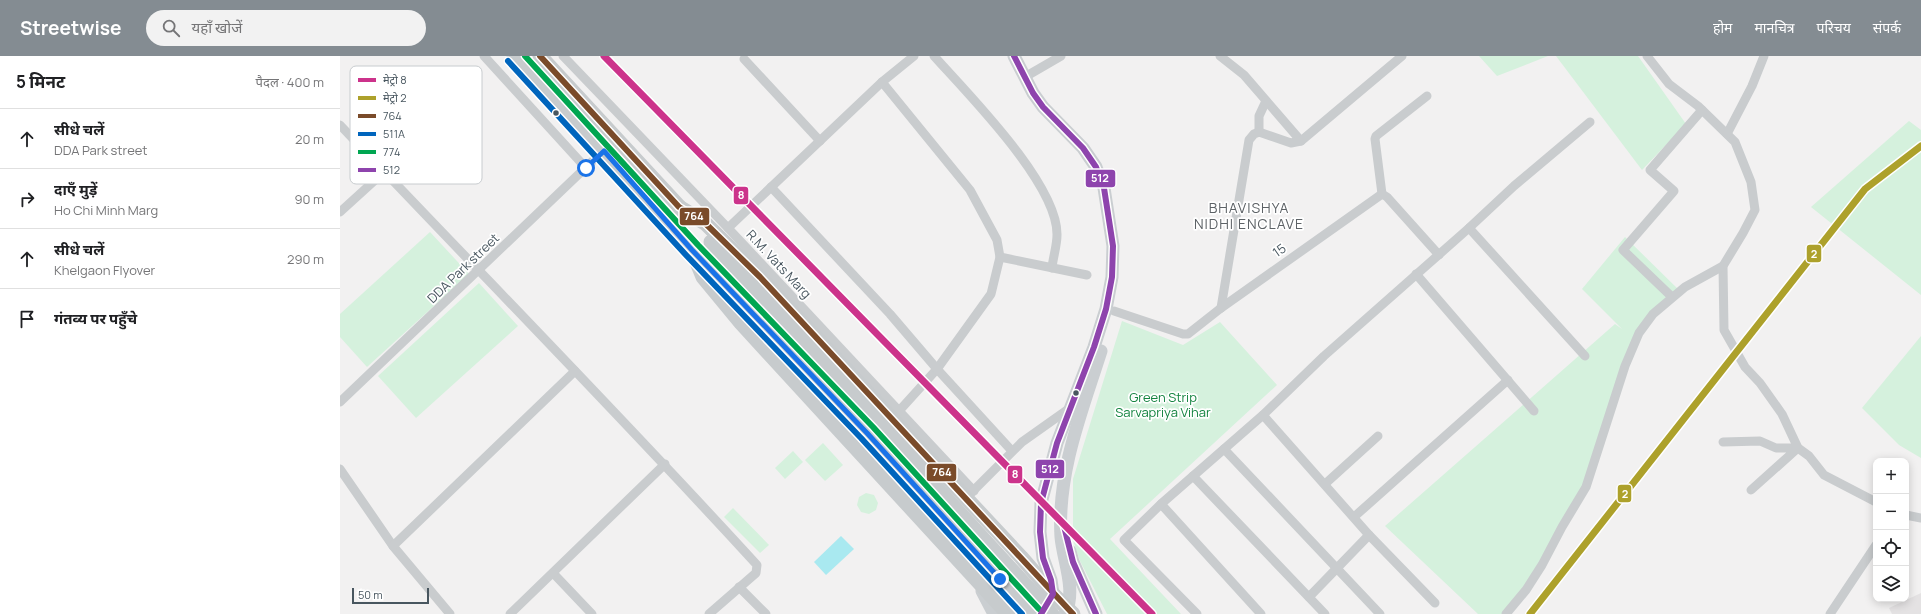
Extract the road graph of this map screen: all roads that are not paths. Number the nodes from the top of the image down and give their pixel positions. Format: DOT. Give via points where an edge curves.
graph roads {
  1 [pos="484,56"];
  2 [pos="514,56"];
  3 [pos="540,56"];
  4 [pos="563,56"];
  5 [pos="914,56"];
  6 [pos="934,56"];
  7 [pos="1014,56"];
  8 [pos="1022,56"];
  9 [pos="1061,56"];
  10 [pos="1220,56"];
  11 [pos="1402,56"];
  12 [pos="1647,56"];
  13 [pos="1764,56"];
  14 [pos="744,57"];
  15 [pos="1030,74"];
  16 [pos="882,82"];
  17 [pos="1427,96"];
  18 [pos="1266,101"];
  19 [pos="1702,110"];
  20 [pos="1590,122"];
  21 [pos="340,125"];
  22 [pos="1259,132"];
  23 [pos="1727,134"];
  24 [pos="350,136"];
  25 [pos="820,141"];
  26 [pos="1301,141"];
  27 [pos="604,151"];
  28 [pos="586,168"];
  29 [pos="371,184"];
  30 [pos="395,184"];
  31 [pos="771,187"];
  32 [pos="1382,194"];
  33 [pos="679,207"];
  34 [pos="340,212"];
  35 [pos="728,228"];
  36 [pos="1469,228"];
  37 [pos="692,250"];
  38 [pos="1439,255"];
  39 [pos="1000,257"];
  40 [pos="1723,266"];
  41 [pos="1052,268"];
  42 [pos="478,272"];
  43 [pos="1416,274"];
  44 [pos="1087,275"];
  45 [pos="1672,297"];
  46 [pos="1221,308"];
  47 [pos="1110,310"];
  48 [pos="1098,348"];
  49 [pos="1585,356"];
  50 [pos="937,369"];
  51 [pos="575,371"];
  52 [pos="1508,380"];
  53 [pos="340,402"];
  54 [pos="1070,408"];
  55 [pos="899,411"];
  56 [pos="1534,411"];
  57 [pos="1263,415"];
  58 [pos="1378,436"];
  59 [pos="1724,442"];
  60 [pos="1798,448"];
  61 [pos="1224,449"];
  62 [pos="1012,451"];
  63 [pos="665,464"];
  64 [pos="340,469"];
  65 [pos="1193,476"];
  66 [pos="1325,484"];
  67 [pos="1752,490"];
  68 [pos="971,498"];
  69 [pos="1873,500"];
  70 [pos="1160,504"];
  71 [pos="1061,516"];
  72 [pos="1909,516"];
  73 [pos="1354,517"];
  74 [pos="1921,518"];
  75 [pos="1369,535"];
  76 [pos="937,538"];
  77 [pos="394,546"];
  78 [pos="1873,550"];
  79 [pos="1337,569"];
  80 [pos="553,573"];
  81 [pos="974,577"];
  82 [pos="739,587"];
  83 [pos="1053,594"];
  84 [pos="1309,597"];
  85 [pos="1435,603"];
  86 [pos="1069,612"];
  87 [pos="450,614"];
  88 [pos="510,614"];
  89 [pos="592,614"];
  90 [pos="709,614"];
  91 [pos="766,614"];
  92 [pos="994,614"];
  93 [pos="1008,614"];
  94 [pos="1033,614"];
  95 [pos="1041,614"];
  96 [pos="1052,614"];
  97 [pos="1096,614"];
  98 [pos="1196,614"];
  99 [pos="1261,614"];
  100 [pos="1325,614"];
  101 [pos="1380,614"];
  102 [pos="1506,614"];
  103 [pos="1830,614"];
  1 -- 28 [label="street"];
  2 -- 27 [label="main road"];
  3 -- 33 [label="main road"];
  4 -- 35 [label="street, R.M. Vats Marg"];
  5 -- 16 [label="street"];
  6 -- 41 [label="street" via="1023,159 1048,202 1057,234"];
  7 -- 47 [label="main road" via="1033,93 1083,148 1101,178 1107,200 1113,246"];
  8 -- 15 [label="main road"];
  9 -- 15 [label="street"];
  10 -- 18 [label="street" via="1244,75"];
  11 -- 26 [label="street"];
  12 -- 19 [label="street" via="1668,84"];
  13 -- 23 [label="street" via="1752,86"];
  14 -- 25 [label="street"];
  15 -- 47 [label="main road" via="1052,107 1094,150 1108,178 1117,212 1121,245 1120,278"];
  16 -- 25 [label="street"];
  16 -- 39 [label="street" via="970,190 997,240"];
  17 -- 32 [label="street" via="1374,139"];
  18 -- 22 [label="street" via="1258,116"];
  18 -- 26 [label="street"];
  19 -- 23 [label="street"];
  19 -- 45 [label="street" via="1650,170 1674,191 1623,250"];
  20 -- 36 [label="street"];
  21 -- 24 [label="street"];
  22 -- 26 [label="street" via="1291,143"];
  22 -- 46 [label="street" via="1249,140"];
  23 -- 40 [label="street" via="1736,144 1751,182 1755,207 1753,215"];
  25 -- 31 [label="street"];
  27 -- 28 [label="street, DDA Park street"];
  27 -- 37 [label="main road"];
  28 -- 42 [label="street, DDA Park street"];
  29 -- 34 [label="street"];
  30 -- 42 [label="street"];
  31 -- 35 [label="street"];
  31 -- 50 [label="street" via="890,314"];
  32 -- 38 [label="street"];
  32 -- 46 [label="street, 15"];
  33 -- 68 [label="main road" via="705,223 760,277"];
  33 -- 96 [label="main road, bridge"];
  35 -- 55 [label="street, R.M. Vats Marg"];
  36 -- 38 [label="street"];
  36 -- 49 [label="street"];
  37 -- 76 [label="main road" via="703,277 741,323"];
  37 -- 94 [label="main road, bridge" via="867,433"];
  38 -- 43 [label="street"];
  39 -- 41 [label="street"];
  39 -- 50 [label="street" via="991,294"];
  40 -- 45 [label="street" via="1684,287"];
  40 -- 60 [label="street" via="1724,330 1745,367 1782,414"];
  41 -- 44 [label="street"];
  42 -- 51 [label="street"];
  42 -- 53 [label="street, DDA Park street"];
  43 -- 52 [label="street"];
  43 -- 57 [label="street" via="1324,356"];
  45 -- 102 [label="street" via="1653,314 1639,333 1625,366 1586,487 1542,565"];
  46 -- 47 [label="street, 15" via="1186,334"];
  47 -- 48 [label="main road"];
  48 -- 54 [label="main road"];
  48 -- 71 [label="main road" via="1063,478"];
  50 -- 55 [label="street"];
  50 -- 62 [label="street"];
  51 -- 63 [label="street"];
  51 -- 77 [label="street"];
  52 -- 56 [label="street"];
  52 -- 73 [label="street"];
  54 -- 62 [label="street" via="1038,429"];
  54 -- 83 [label="main road" via="1057,443 1041,503 1040,532 1043,558"];
  55 -- 68 [label="street, R.M. Vats Marg"];
  57 -- 61 [label="street"];
  57 -- 66 [label="street"];
  58 -- 66 [label="street"];
  59 -- 60 [label="street" via="1760,441 1776,448"];
  60 -- 67 [label="street"];
  60 -- 69 [label="street" via="1809,456 1824,475"];
  61 -- 65 [label="street"];
  61 -- 79 [label="street"];
  62 -- 68 [label="street"];
  63 -- 80 [label="street"];
  63 -- 82 [label="street" via="757,565 756,573"];
  64 -- 77 [label="street"];
  65 -- 70 [label="street"];
  65 -- 84 [label="street"];
  66 -- 73 [label="street"];
  68 -- 76 [label="main road" via="978,513 977,532 964,544 954,546"];
  68 -- 83 [label="main road"];
  70 -- 98 [label="street" via="1124,540"];
  70 -- 99 [label="street"];
  71 -- 86 [label="main road" via="1061,538 1071,592"];
  71 -- 97 [label="main road" via="1074,562"];
  72 -- 74 [label="street"];
  73 -- 75 [label="street"];
  75 -- 79 [label="street"];
  75 -- 85 [label="street"];
  76 -- 81 [label="main road"];
  77 -- 87 [label="street"];
  78 -- 103 [label="street"];
  79 -- 84 [label="street"];
  79 -- 101 [label="street"];
  80 -- 88 [label="street"];
  80 -- 89 [label="street"];
  81 -- 92 [label="main road"];
  81 -- 93 [label="main road"];
  82 -- 90 [label="street"];
  82 -- 91 [label="street"];
  83 -- 86 [label="main road"];
  83 -- 95 [label="main road"];
  84 -- 100 [label="street"];
}
